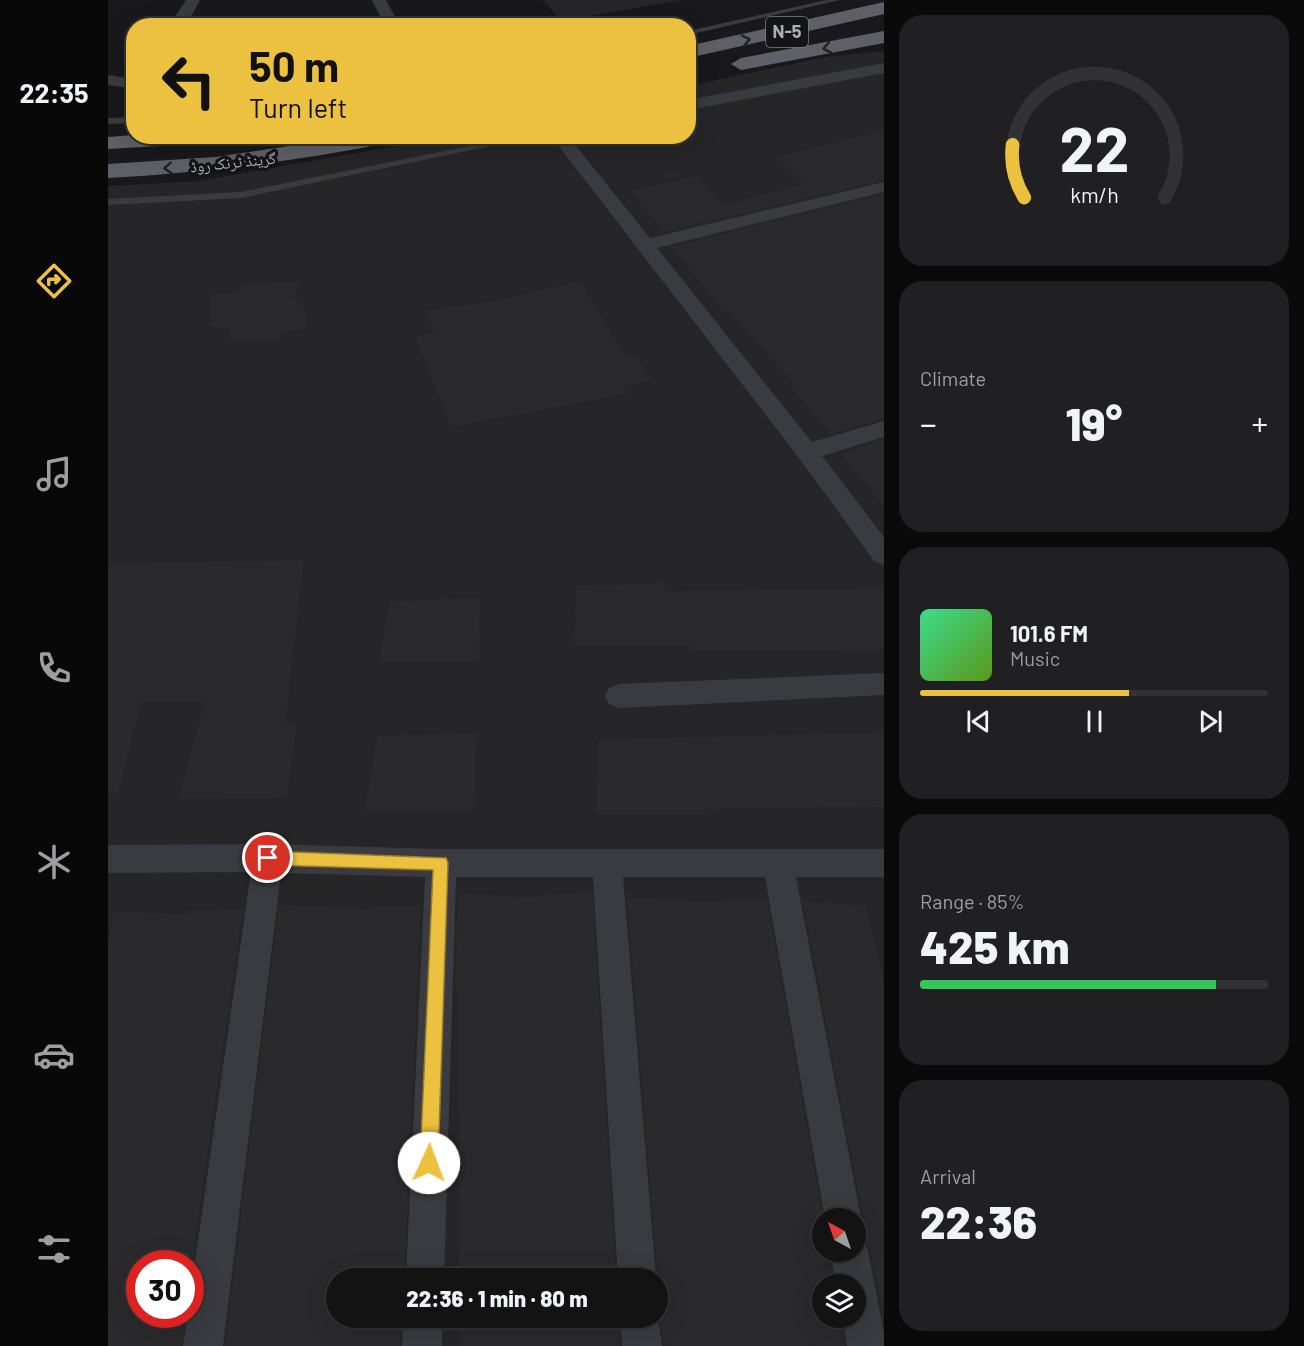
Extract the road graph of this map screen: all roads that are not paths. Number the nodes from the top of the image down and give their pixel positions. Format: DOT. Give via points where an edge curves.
graph roads {
  1 [pos="193,0"];
  2 [pos="379,0"];
  3 [pos="836,0"];
  4 [pos="884,8"];
  5 [pos="884,13"];
  6 [pos="184,18"];
  7 [pos="389,18"];
  8 [pos="804,28"];
  9 [pos="696,31"];
  10 [pos="884,37"];
  11 [pos="696,50"];
  12 [pos="723,67"];
  13 [pos="884,68"];
  14 [pos="108,80"];
  15 [pos="126,83"];
  16 [pos="696,103"];
  17 [pos="126,120"];
  18 [pos="108,121"];
  19 [pos="126,142"];
  20 [pos="108,143"];
  21 [pos="348,144"];
  22 [pos="495,144"];
  23 [pos="565,144"];
  24 [pos="108,171"];
  25 [pos="884,188"];
  26 [pos="108,202"];
  27 [pos="646,245"];
  28 [pos="884,429"];
  29 [pos="807,452"];
  30 [pos="884,555"];
  31 [pos="884,684"];
  32 [pos="619,696"];
  33 [pos="268,858"];
  34 [pos="108,859"];
  35 [pos="607,862"];
  36 [pos="441,863"];
  37 [pos="778,863"];
  38 [pos="884,863"];
  39 [pos="841,1208"];
  40 [pos="851,1262"];
  41 [pos="425,1268"];
  42 [pos="636,1268"];
  43 [pos="423,1328"];
  44 [pos="641,1328"];
  45 [pos="203,1346"];
  46 [pos="422,1346"];
  47 [pos="642,1346"];
  48 [pos="867,1346"];
  1 -- 6 [label="street"];
  2 -- 7 [label="street"];
  3 -- 9 [label="lane"];
  4 -- 8 [label="highway, N-5"];
  5 -- 8 [label="highway"];
  11 -- 8 [label="highway, N-5, one-way"];
  10 -- 12 [label="highway, N-5, one-way"];
  13 -- 16 [label="street"];
  14 -- 15 [label="street"];
  17 -- 18 [label="lane"];
  19 -- 20 [label="highway, گرینڈ ٹرنک روڈ"];
  21 -- 24 [label="highway, گرینڈ ٹرنک روڈ, one-way" via="266,159"];
  22 -- 26 [label="lane" via="241,195"];
  23 -- 27 [label="street"];
  25 -- 27 [label="street"];
  27 -- 29 [label="street"];
  28 -- 29 [label="street"];
  29 -- 30 [label="street"];
  31 -- 32 [label="street"];
  33 -- 34 [label="street"];
  33 -- 36 [label="street"];
  33 -- 45 [label="street"];
  35 -- 36 [label="street"];
  35 -- 37 [label="street"];
  35 -- 42 [label="street"];
  36 -- 41 [label="street"];
  37 -- 38 [label="street"];
  37 -- 39 [label="street"];
  40 -- 48 [label="street"];
  43 -- 46 [label="street"];
  44 -- 47 [label="street"];
}
